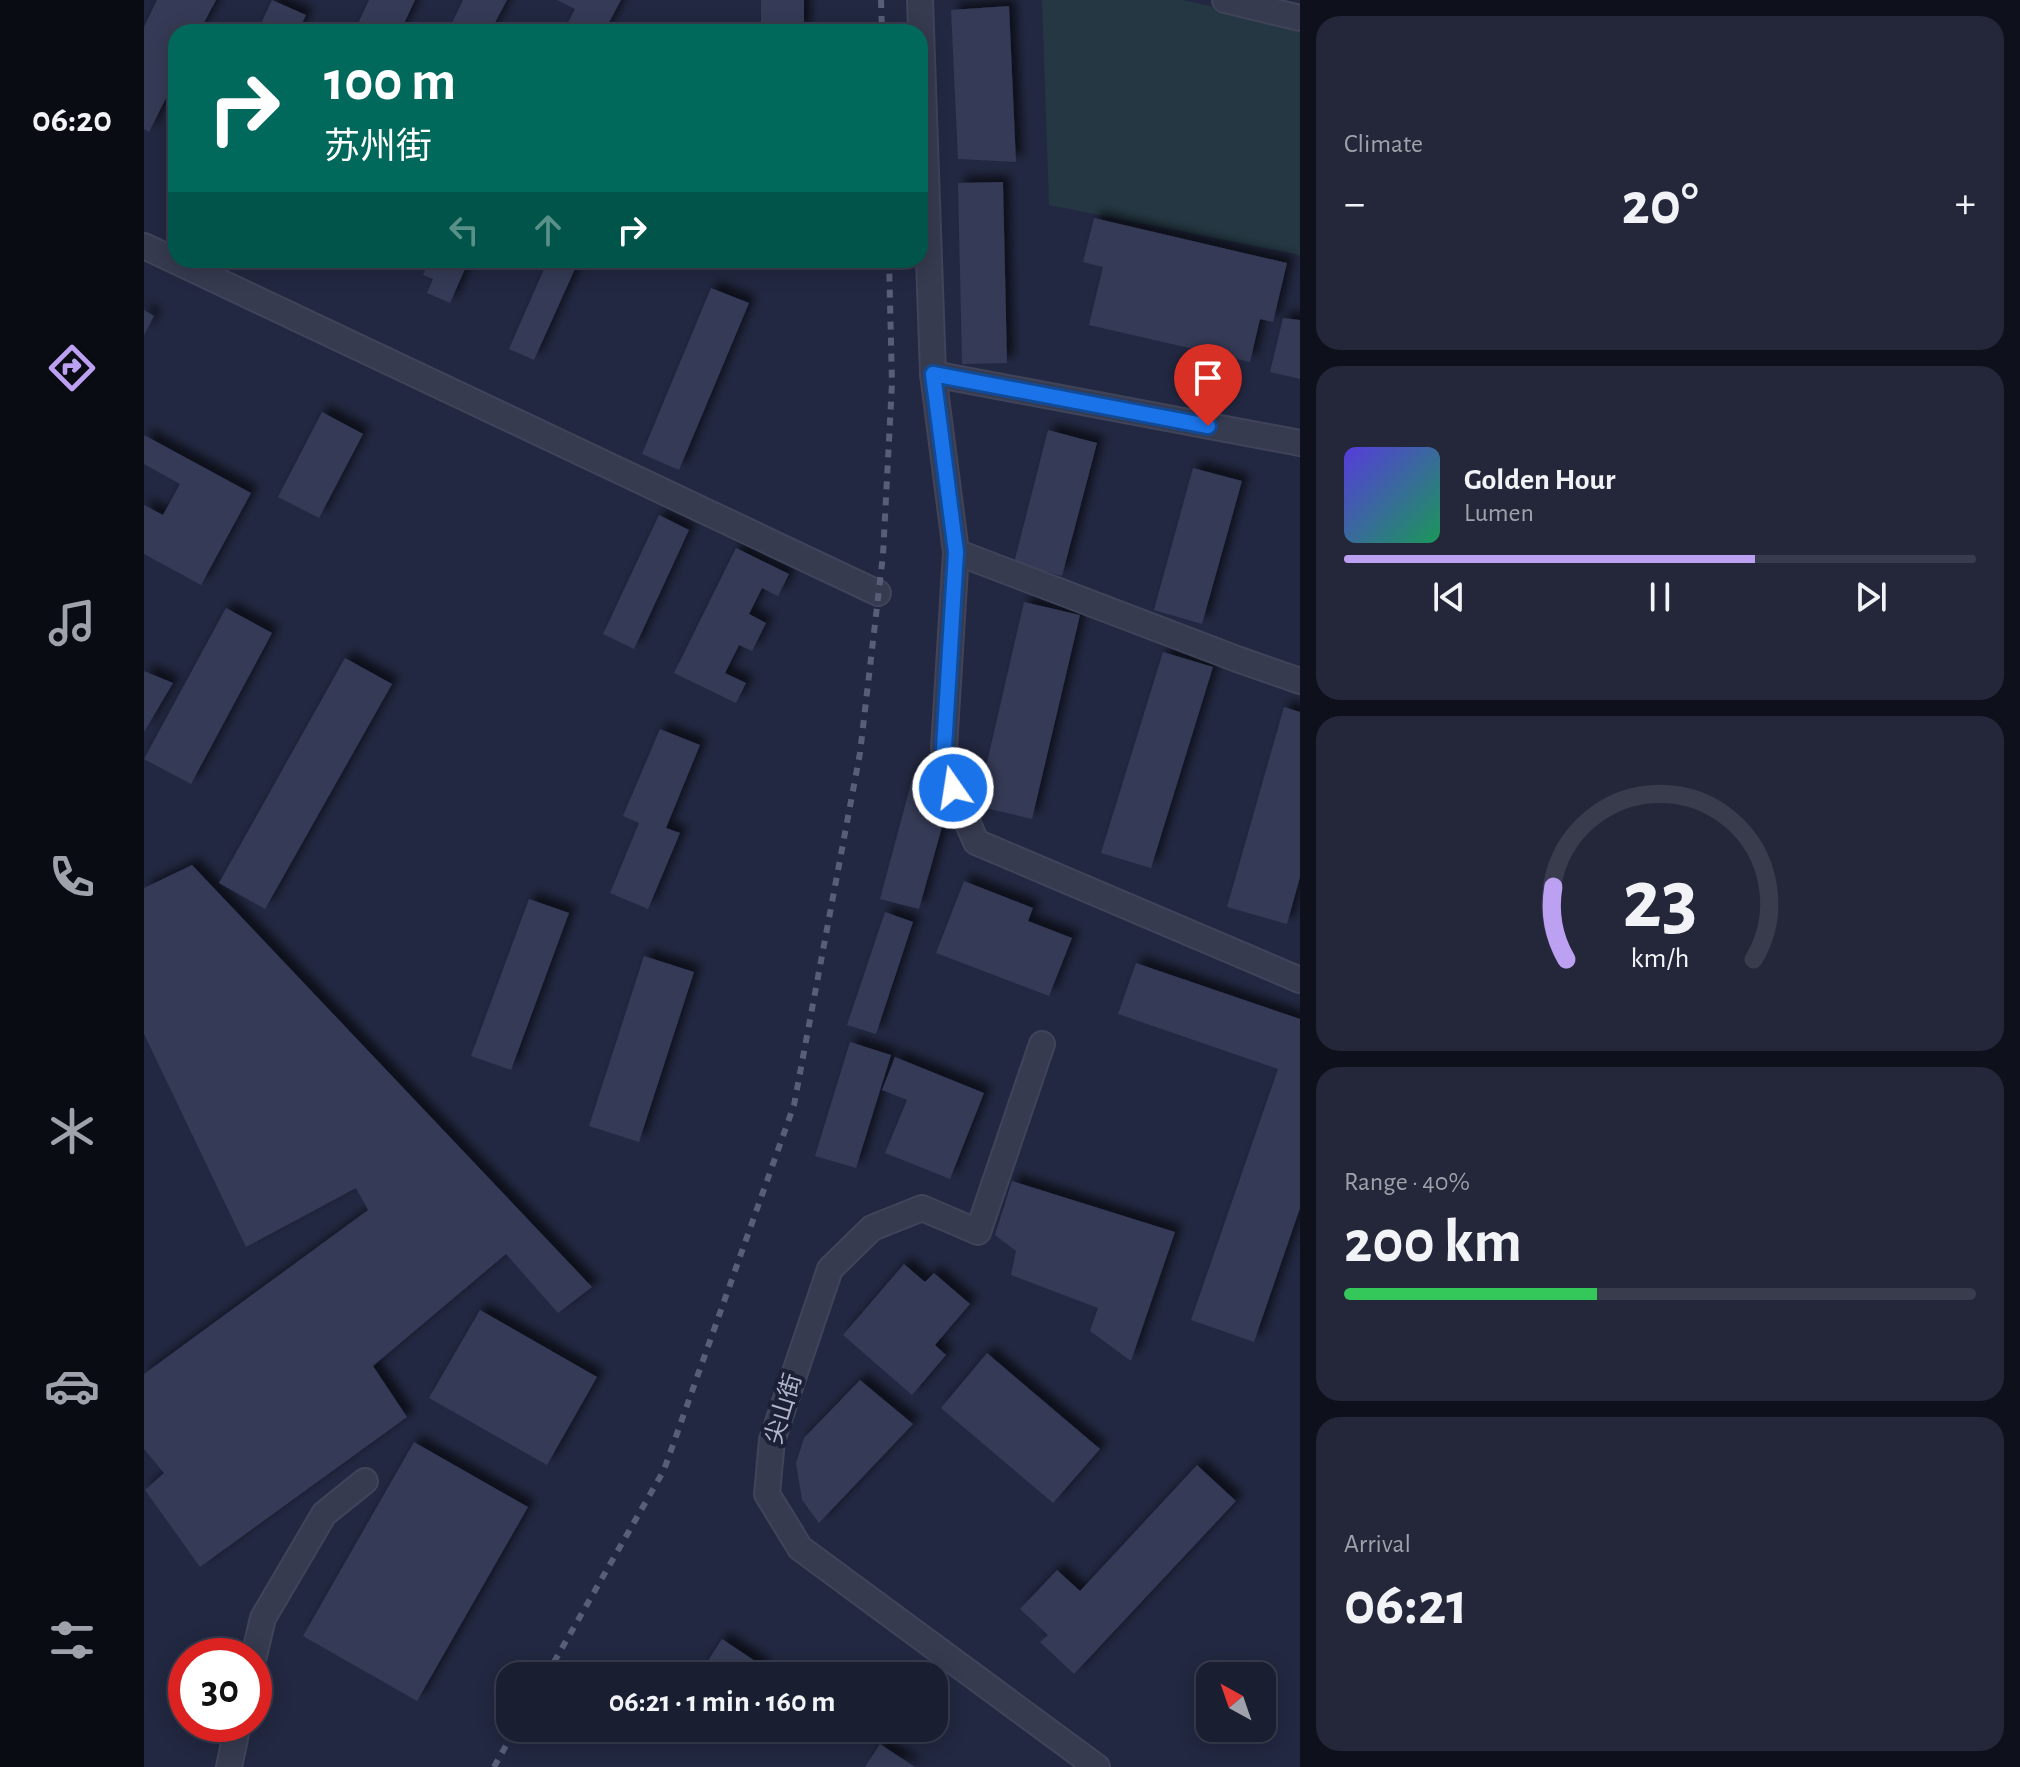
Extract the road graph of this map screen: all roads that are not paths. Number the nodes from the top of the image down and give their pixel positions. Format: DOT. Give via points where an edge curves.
graph roads {
  1 [pos="920,0"];
  2 [pos="1225,0"];
  3 [pos="1300,18"];
  4 [pos="921,24"];
  5 [pos="928,230"];
  6 [pos="144,246"];
  7 [pos="168,257"];
  8 [pos="191,268"];
  9 [pos="933,374"];
  10 [pos="1300,443"];
  11 [pos="956,552"];
  12 [pos="878,593"];
  13 [pos="1300,681"];
  14 [pos="1300,980"];
  15 [pos="1042,1044"];
  16 [pos="365,1481"];
  17 [pos="258,1638"];
  18 [pos="234,1742"];
  19 [pos="229,1767"];
  20 [pos="1097,1767"];
  1 -- 4 [label="street"];
  2 -- 3 [label="street"];
  5 -- 9 [label="street"];
  6 -- 7 [label="street"];
  8 -- 12 [label="street"];
  9 -- 10 [label="street"];
  9 -- 11 [label="street"];
  11 -- 13 [label="street"];
  11 -- 14 [label="street" via="944,748 953,788 976,842"];
  15 -- 20 [label="street, 尖山街" via="978,1232 922,1208 872,1228 830,1269 772,1440 767,1494 800,1548"];
  16 -- 17 [label="street" via="324,1514 263,1618"];
  18 -- 19 [label="street"];
}
